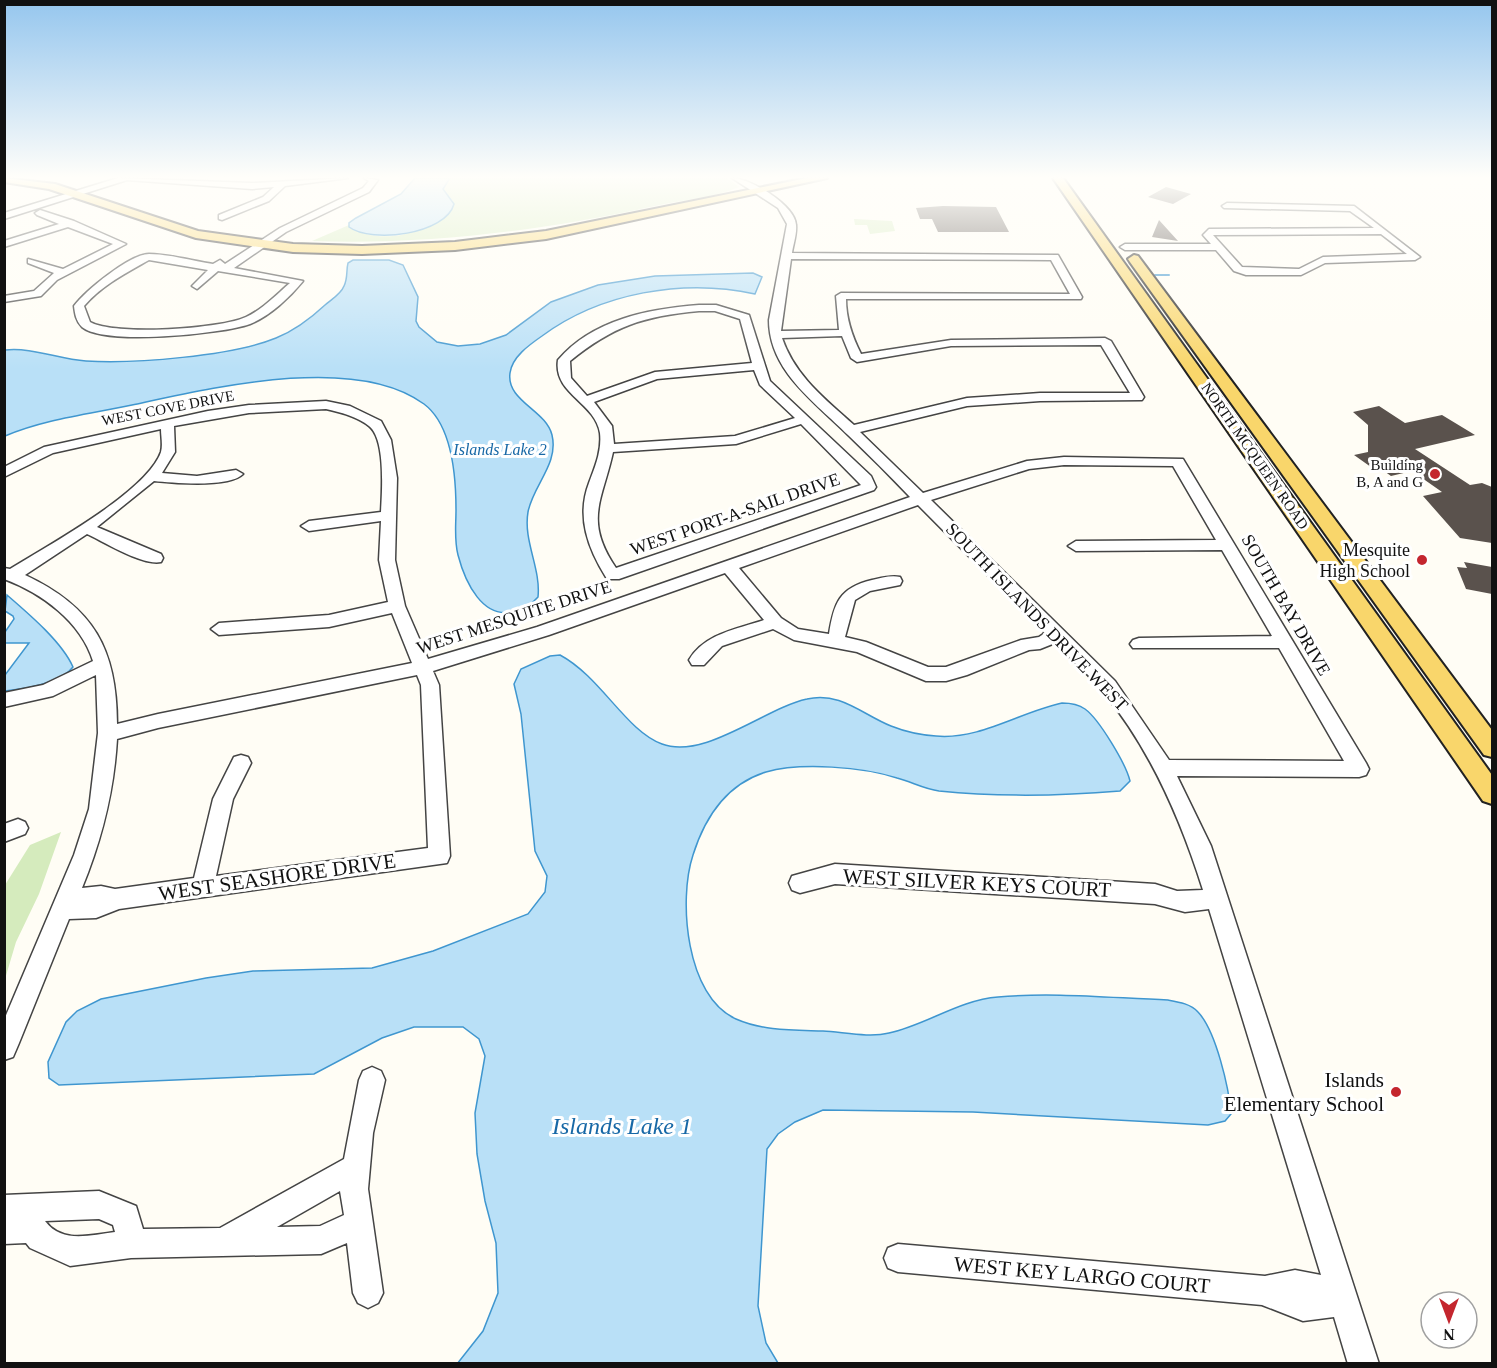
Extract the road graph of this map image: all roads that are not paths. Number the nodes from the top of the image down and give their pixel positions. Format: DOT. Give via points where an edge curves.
graph roads {
  1 [pos="16,242"];
  2 [pos="116,242"];
  3 [pos="264,242"];
  4 [pos="491,242"];
  5 [pos="790,242"];
  6 [pos="1103,242"];
  7 [pos="1121,242"];
  8 [pos="1216,242"];
  9 [pos="1396,242"];
  10 [pos="4,244"];
  11 [pos="1107,247"];
  12 [pos="1125,247"];
  13 [pos="1219,247"];
  14 [pos="786,256"];
  15 [pos="32,261"];
  16 [pos="218,268"];
  17 [pos="63,273"];
  18 [pos="197,286"];
  19 [pos="4,298"];
  20 [pos="844,333"];
  21 [pos="775,335"];
  22 [pos="759,366"];
  23 [pos="809,391"];
  24 [pos="778,397"];
  25 [pos="587,400"];
  26 [pos="802,420"];
  27 [pos="167,424"];
  28 [pos="851,430"];
  29 [pos="607,448"];
  30 [pos="1178,462"];
  31 [pos="4,473"];
  32 [pos="236,474"];
  33 [pos="150,477"];
  34 [pos="920,499"];
  35 [pos="390,515"];
  36 [pos="309,526"];
  37 [pos="85,528"];
  38 [pos="1228,545"];
  39 [pos="1076,546"];
  40 [pos="155,558"];
  41 [pos="728,566"];
  42 [pos="9,574"];
  43 [pos="894,581"];
  44 [pos="398,606"];
  45 [pos="775,622"];
  46 [pos="219,629"];
  47 [pos="1055,632"];
  48 [pos="836,642"];
  49 [pos="1283,642"];
  50 [pos="1139,644"];
  51 [pos="698,660"];
  52 [pos="102,664"];
  53 [pos="421,668"];
  54 [pos="4,700"];
  55 [pos="109,734"];
  56 [pos="1492,748"];
  57 [pos="241,763"];
  58 [pos="1165,768"];
  59 [pos="1492,794"];
  60 [pos="438,856"];
  61 [pos="800,883"];
  62 [pos="203,887"];
  63 [pos="1215,897"];
  64 [pos="62,908"];
  65 [pos="7,1036"];
  66 [pos="372,1080"];
  67 [pos="356,1167"];
  68 [pos="4,1209"];
  69 [pos="359,1223"];
  70 [pos="4,1230"];
  71 [pos="225,1240"];
  72 [pos="130,1244"];
  73 [pos="898,1258"];
  74 [pos="368,1293"];
  75 [pos="1344,1299"];
  76 [pos="1364,1364"];
  1 -- 10 [label="street"];
  2 -- 17 [label="street" via="121,244"];
  3 -- 4 [label="main road" via="362,250"];
  3 -- 16 [label="street" via="228,267"];
  5 -- 14 [label="street, SOUTH ISLANDS DRIVE WEST"];
  6 -- 11 [label="main road, NORTH MCQUEEN ROAD"];
  7 -- 12 [label="main road, NORTH MCQUEEN ROAD"];
  8 -- 13 [label="street"];
  9 -- 13 [label="street" via="1415,257 1320,260 1301,272 1252,273 1238,269"];
  11 -- 12 [label="main road"];
  11 -- 59 [label="main road, NORTH MCQUEEN ROAD"];
  12 -- 13 [label="street"];
  12 -- 56 [label="main road, NORTH MCQUEEN ROAD"];
  14 -- 20 [label="street" via="1054,257 1077,297 842,296 840,317"];
  14 -- 21 [label="street, SOUTH ISLANDS DRIVE WEST" via="775,308"];
  15 -- 17 [label="street"];
  16 -- 16 [label="street" via="298,281 256,317 242,323 201,329 108,332 89,326 80,318 79,306 87,295 148,257"];
  16 -- 18 [label="street"];
  17 -- 19 [label="street" via="36,294"];
  20 -- 21 [label="street"];
  20 -- 28 [label="street" via="857,358 951,343 1106,341 1138,397 967,402"];
  21 -- 23 [label="street, SOUTH ISLANDS DRIVE WEST" via="782,355"];
  22 -- 24 [label="street" via="764,382"];
  22 -- 25 [label="street" via="655,376"];
  22 -- 25 [label="street" via="745,317 716,308 635,316 614,323 564,360 560,369 563,379"];
  23 -- 24 [label="street"];
  23 -- 28 [label="street, SOUTH ISLANDS DRIVE WEST"];
  24 -- 26 [label="street"];
  25 -- 29 [label="street" via="605,426"];
  26 -- 29 [label="street" via="736,440"];
  26 -- 29 [label="street, WEST PORT-A-SAIL DRIVE" via="866,479 869,487 613,575 600,559 590,505"];
  27 -- 31 [label="street, WEST COVE DRIVE" via="49,450"];
  27 -- 33 [label="street" via="169,450"];
  27 -- 35 [label="street, WEST COVE DRIVE" via="249,410 326,405 345,409 376,424 384,440"];
  28 -- 34 [label="street, SOUTH ISLANDS DRIVE WEST"];
  30 -- 34 [label="street, WEST MESQUITE DRIVE" via="1064,461 1027,465"];
  30 -- 38 [label="street, SOUTH BAY DRIVE"];
  32 -- 33 [label="street" via="197,480"];
  33 -- 37 [label="street"];
  34 -- 41 [label="street, WEST MESQUITE DRIVE"];
  34 -- 47 [label="street, SOUTH ISLANDS DRIVE WEST"];
  35 -- 36 [label="street"];
  35 -- 44 [label="street, WEST COVE DRIVE" via="387,560"];
  37 -- 40 [label="street"];
  37 -- 42 [label="street"];
  38 -- 39 [label="street"];
  38 -- 49 [label="street, SOUTH BAY DRIVE"];
  41 -- 45 [label="street"];
  41 -- 53 [label="street, WEST MESQUITE DRIVE" via="543,631"];
  42 -- 52 [label="street" via="43,591 70,613 94,640"];
  43 -- 48 [label="street" via="864,586 849,595 841,607"];
  44 -- 46 [label="street" via="329,621"];
  44 -- 53 [label="street, WEST COVE DRIVE"];
  45 -- 48 [label="street" via="794,634"];
  45 -- 51 [label="street" via="716,642"];
  47 -- 48 [label="street" via="1041,644 1027,644 957,671 926,674 882,654"];
  47 -- 58 [label="street, SOUTH ISLANDS DRIVE WEST" via="1109,686"];
  49 -- 50 [label="street"];
  49 -- 58 [label="street, SOUTH BAY DRIVE" via="1359,769"];
  52 -- 54 [label="street" via="47,691"];
  52 -- 55 [label="street"];
  53 -- 55 [label="street, WEST MESQUITE DRIVE"];
  53 -- 60 [label="street, WEST COVE DRIVE" via="430,685"];
  55 -- 64 [label="street" via="94,828"];
  57 -- 62 [label="street" via="223,799"];
  58 -- 63 [label="street, SOUTH ISLANDS DRIVE WEST" via="1200,846"];
  60 -- 62 [label="street, WEST SEASHORE DRIVE"];
  61 -- 63 [label="street, WEST SILVER KEYS COURT" via="835,873 1155,894 1172,901 1199,903"];
  62 -- 64 [label="street, WEST SEASHORE DRIVE" via="115,899 101,908"];
  63 -- 75 [label="street, SOUTH ISLANDS DRIVE WEST"];
  64 -- 65 [label="street"];
  66 -- 67 [label="street"];
  67 -- 69 [label="street" via="354,1189"];
  67 -- 71 [label="street"];
  68 -- 72 [label="street" via="99,1205 126,1216"];
  69 -- 71 [label="street" via="321,1240"];
  69 -- 74 [label="street"];
  70 -- 72 [label="street" via="33,1229 40,1238 70,1252"];
  71 -- 72 [label="street"];
  73 -- 75 [label="street, WEST KEY LARGO COURT" via="1265,1291 1288,1305 1322,1307"];
  75 -- 76 [label="street, SOUTH ISLANDS DRIVE WEST"];
}
